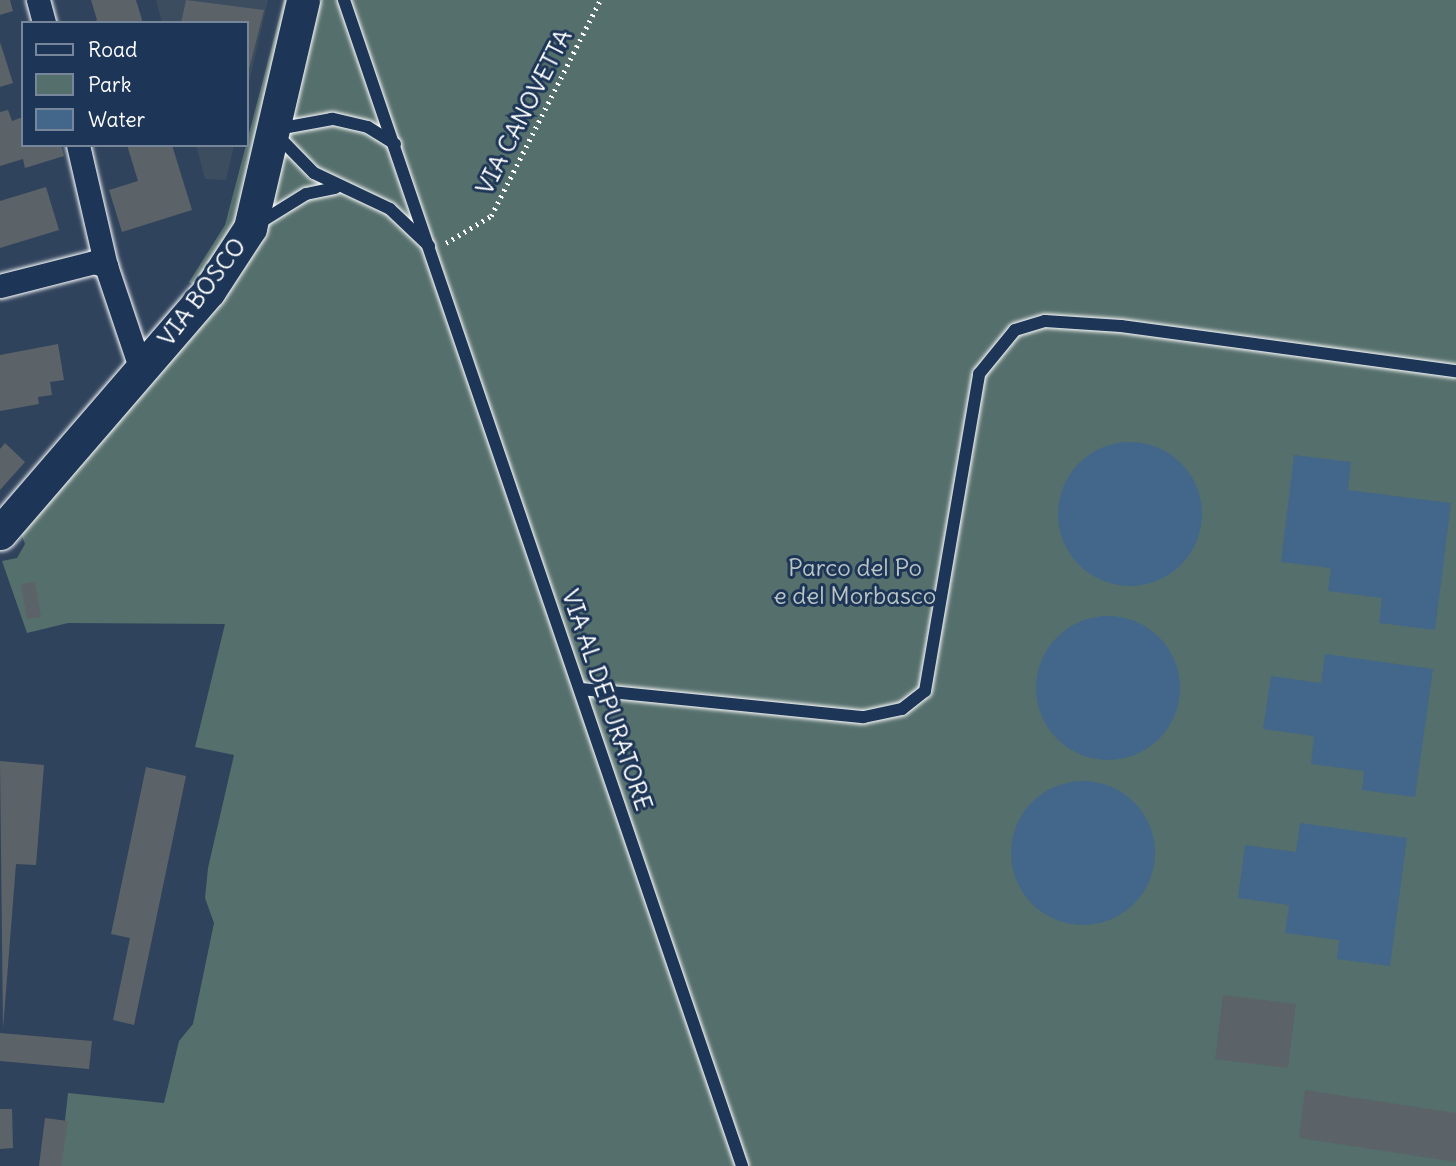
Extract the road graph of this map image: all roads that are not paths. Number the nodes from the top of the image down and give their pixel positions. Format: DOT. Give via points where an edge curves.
graph roads {
  1 [pos="38,0"];
  2 [pos="303,0"];
  3 [pos="344,0"];
  4 [pos="43,21"];
  5 [pos="272,130"];
  6 [pos="395,144"];
  7 [pos="78,147"];
  8 [pos="335,188"];
  9 [pos="250,228"];
  10 [pos="432,248"];
  11 [pos="106,266"];
  12 [pos="0,286"];
  13 [pos="141,370"];
  14 [pos="1456,370"];
  15 [pos="0,533"];
  16 [pos="581,689"];
  17 [pos="742,1166"];
  1 -- 4 [label="street"];
  2 -- 5 [label="street, VIA BOSCO"];
  3 -- 6 [label="lane, VIA AL DEPURATORE"];
  5 -- 6 [label="lane" via="332,119 368,127"];
  5 -- 8 [label="lane, VIA AL DEPURATORE"];
  5 -- 9 [label="street, VIA BOSCO"];
  6 -- 10 [label="lane, VIA AL DEPURATORE"];
  7 -- 11 [label="street"];
  8 -- 9 [label="lane" via="306,194"];
  8 -- 10 [label="lane, VIA AL DEPURATORE" via="390,209"];
  9 -- 13 [label="street, VIA BOSCO" via="209,291"];
  10 -- 16 [label="lane, VIA AL DEPURATORE"];
  11 -- 12 [label="street" via="94,262"];
  11 -- 13 [label="street"];
  13 -- 15 [label="street, VIA BOSCO"];
  14 -- 16 [label="lane" via="1121,326 1045,321 1015,330 979,374 925,691 902,709 864,717"];
  16 -- 17 [label="lane, VIA AL DEPURATORE"];
}
